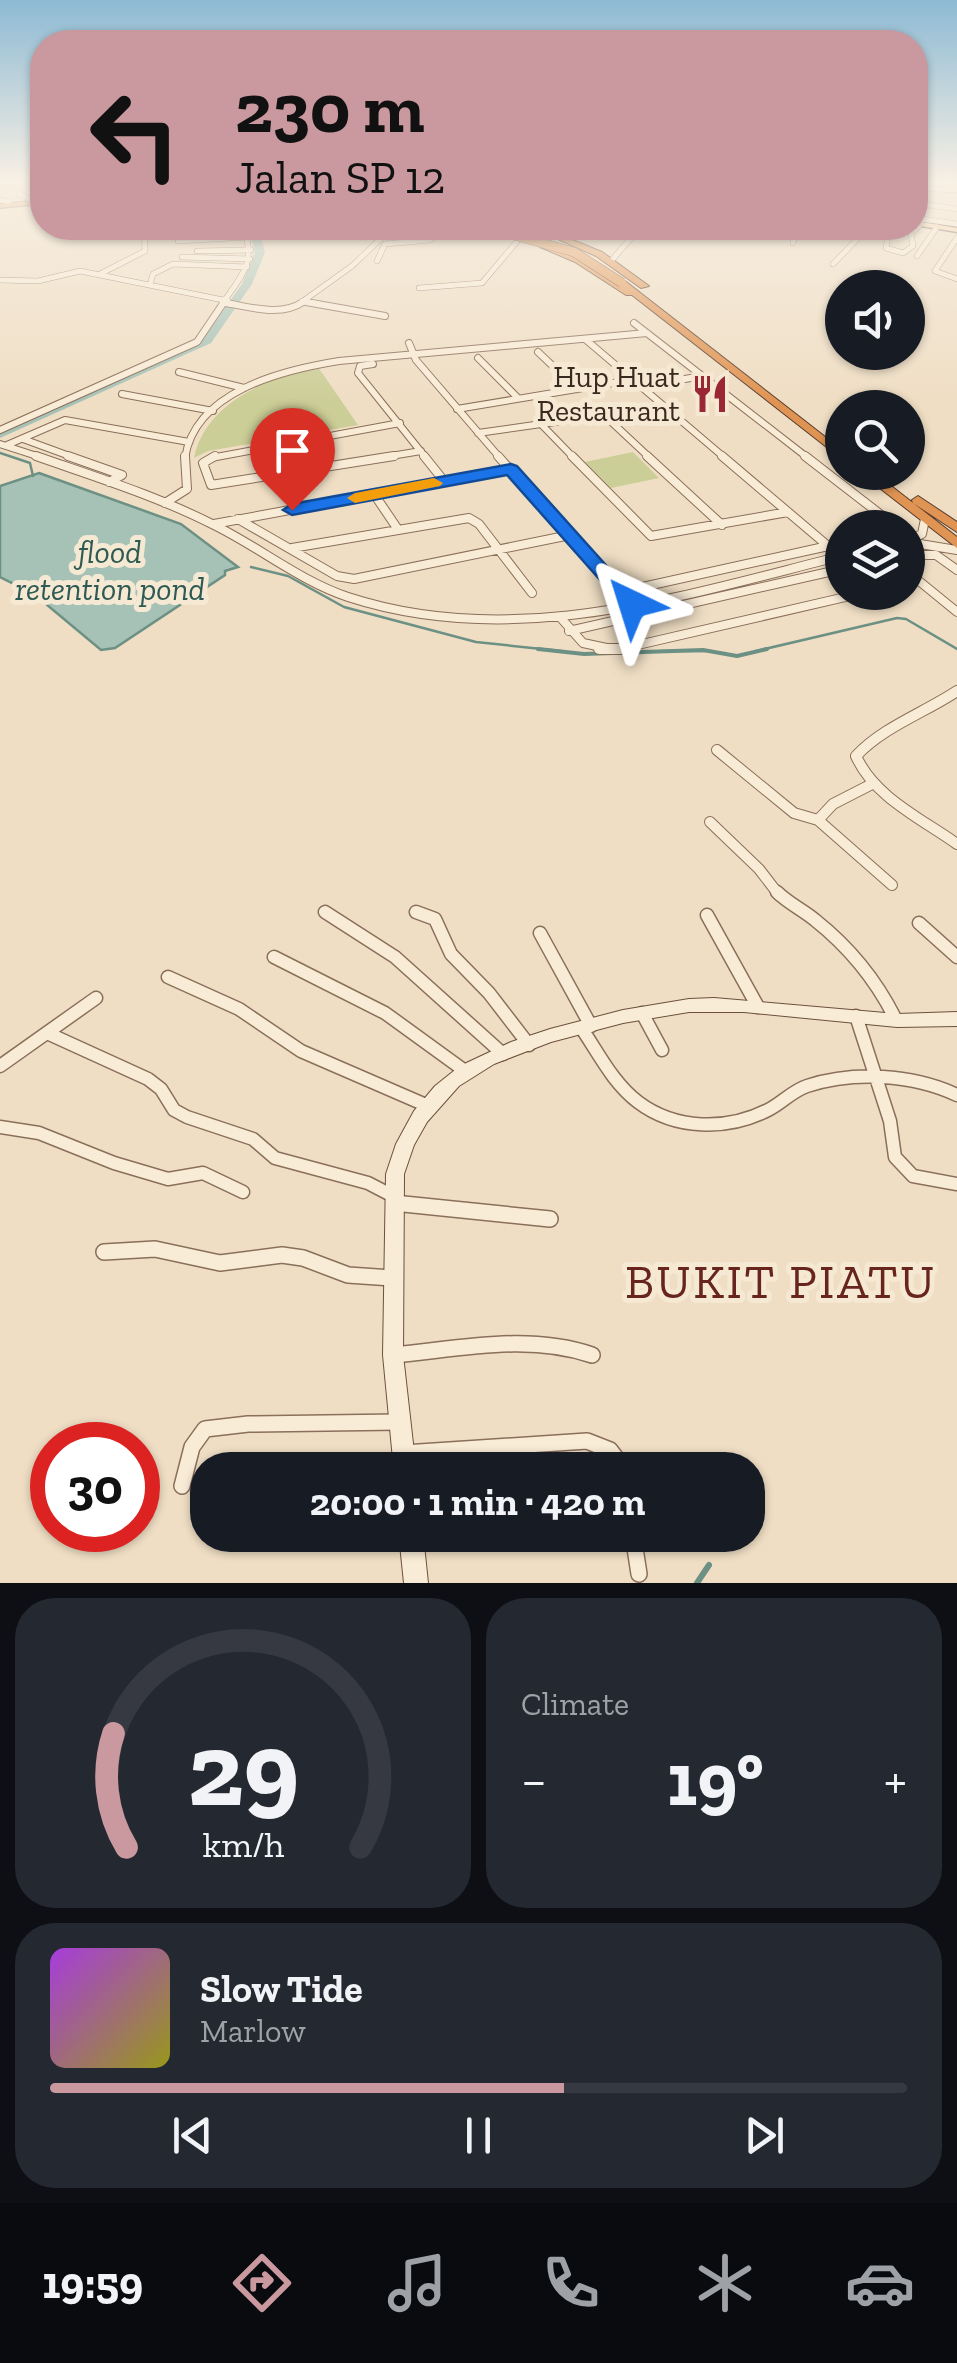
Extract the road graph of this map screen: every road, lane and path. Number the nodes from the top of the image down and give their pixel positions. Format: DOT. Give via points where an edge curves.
graph roads {
  1 [pos="140,254"];
  2 [pos="251,254"];
  3 [pos="365,254"];
  4 [pos="380,254"];
  5 [pos="500,254"];
  6 [pos="563,254"];
  7 [pos="577,254"];
  8 [pos="594,254"];
  9 [pos="617,254"];
  10 [pos="843,254"];
  11 [pos="918,254"];
  12 [pos="946,254"];
  13 [pos="929,256"];
  14 [pos="182,257"];
  15 [pos="377,261"];
  16 [pos="611,261"];
  17 [pos="833,264"];
  18 [pos="247,268"];
  19 [pos="100,274"];
  20 [pos="957,279"];
  21 [pos="0,280"];
  22 [pos="150,285"];
  23 [pos="419,288"];
  24 [pos="302,301"];
  25 [pos="230,303"];
  26 [pos="385,316"];
  27 [pos="676,321"];
  28 [pos="634,323"];
  29 [pos="647,333"];
  30 [pos="586,339"];
  31 [pos="409,343"];
  32 [pos="538,352"];
  33 [pos="414,357"];
  34 [pos="478,358"];
  35 [pos="179,372"];
  36 [pos="702,376"];
  37 [pos="631,380"];
  38 [pos="639,386"];
  39 [pos="245,388"];
  40 [pos="577,388"];
  41 [pos="122,394"];
  42 [pos="518,398"];
  43 [pos="457,409"];
  44 [pos="212,411"];
  45 [pos="400,423"];
  46 [pos="540,423"];
  47 [pos="0,430"];
  48 [pos="825,431"];
  49 [pos="478,433"];
  50 [pos="22,440"];
  51 [pos="825,441"];
  52 [pos="189,442"];
  53 [pos="3,445"];
  54 [pos="421,451"];
  55 [pos="511,469"];
  56 [pos="444,481"];
  57 [pos="109,482"];
  58 [pos="888,490"];
  59 [pos="905,490"];
  60 [pos="374,494"];
  61 [pos="165,503"];
  62 [pos="876,510"];
  63 [pos="912,510"];
  64 [pos="788,512"];
  65 [pos="238,519"];
  66 [pos="925,520"];
  67 [pos="214,524"];
  68 [pos="722,525"];
  69 [pos="396,528"];
  70 [pos="957,528"];
  71 [pos="570,535"];
  72 [pos="825,543"];
  73 [pos="925,543"];
  74 [pos="825,547"];
  75 [pos="957,547"];
  76 [pos="290,549"];
  77 [pos="499,550"];
  78 [pos="925,555"];
  79 [pos="825,561"];
  80 [pos="957,570"];
  81 [pos="825,573"];
  82 [pos="925,590"];
  83 [pos="532,592"];
  84 [pos="620,592"];
  85 [pos="825,602"];
  86 [pos="632,604"];
  87 [pos="957,612"];
  88 [pos="560,617"];
  89 [pos="569,631"];
  90 [pos="957,691"];
  91 [pos="717,750"];
  92 [pos="874,783"];
  93 [pos="818,820"];
  94 [pos="710,822"];
  95 [pos="957,844"];
  96 [pos="892,885"];
  97 [pos="325,912"];
  98 [pos="416,912"];
  99 [pos="708,915"];
  100 [pos="918,923"];
  101 [pos="540,933"];
  102 [pos="274,957"];
  103 [pos="957,957"];
  104 [pos="168,977"];
  105 [pos="96,998"];
  106 [pos="758,1006"];
  107 [pos="642,1013"];
  108 [pos="856,1016"];
  109 [pos="895,1018"];
  110 [pos="957,1018"];
  111 [pos="587,1028"];
  112 [pos="47,1033"];
  113 [pos="528,1045"];
  114 [pos="662,1050"];
  115 [pos="503,1054"];
  116 [pos="0,1066"];
  117 [pos="465,1072"];
  118 [pos="875,1079"];
  119 [pos="957,1095"];
  120 [pos="428,1106"];
  121 [pos="0,1127"];
  122 [pos="957,1184"];
  123 [pos="243,1192"];
  124 [pos="393,1199"];
  125 [pos="550,1219"];
  126 [pos="104,1252"];
  127 [pos="392,1278"];
  128 [pos="393,1355"];
  129 [pos="592,1356"];
  130 [pos="400,1422"];
  131 [pos="403,1452"];
  132 [pos="496,1452"];
  133 [pos="616,1452"];
  134 [pos="182,1486"];
  135 [pos="413,1552"];
  136 [pos="635,1552"];
  137 [pos="638,1574"];
  138 [pos="416,1583"];
  1 -- 19 [label="street"];
  2 -- 14 [label="street"];
  2 -- 18 [label="street"];
  3 -- 24 [label="street"];
  4 -- 15 [label="street"];
  5 -- 23 [label="street" via="493,274 480,285"];
  6 -- 27 [label="highway"];
  7 -- 27 [label="highway, bridge"];
  8 -- 16 [label="highway"];
  9 -- 16 [label="street"];
  10 -- 17 [label="street"];
  11 -- 13 [label="street"];
  12 -- 20 [label="street" via="934,271"];
  16 -- 27 [label="highway"];
  18 -- 22 [label="street" via="169,264"];
  18 -- 25 [label="street"];
  19 -- 21 [label="street"];
  19 -- 22 [label="street"];
  22 -- 25 [label="street"];
  24 -- 25 [label="street" via="281,310"];
  24 -- 26 [label="street"];
  25 -- 47 [label="street" via="188,347"];
  27 -- 48 [label="highway"];
  27 -- 51 [label="highway"];
  28 -- 29 [label="street"];
  29 -- 30 [label="street"];
  29 -- 36 [label="street"];
  30 -- 33 [label="street"];
  30 -- 37 [label="street"];
  31 -- 33 [label="street"];
  32 -- 40 [label="street"];
  33 -- 39 [label="street" via="319,364"];
  33 -- 43 [label="street"];
  33 -- 45 [label="street" via="358,368"];
  34 -- 42 [label="street"];
  35 -- 39 [label="street"];
  36 -- 38 [label="street"];
  36 -- 62 [label="street"];
  37 -- 38 [label="street"];
  37 -- 40 [label="street"];
  38 -- 64 [label="street"];
  39 -- 44 [label="street"];
  40 -- 42 [label="street"];
  41 -- 44 [label="street"];
  42 -- 43 [label="street"];
  43 -- 49 [label="street"];
  44 -- 52 [label="street"];
  45 -- 54 [label="street"];
  45 -- 54 [label="street" via="211,455 203,462 211,484"];
  46 -- 49 [label="street"];
  46 -- 68 [label="street" via="604,416"];
  46 -- 68 [label="street" via="652,536"];
  49 -- 55 [label="street"];
  50 -- 52 [label="street" via="72,420"];
  50 -- 53 [label="street"];
  50 -- 57 [label="street" via="122,474"];
  52 -- 61 [label="street" via="187,489"];
  53 -- 57 [label="street"];
  54 -- 56 [label="street"];
  55 -- 56 [label="street"];
  55 -- 71 [label="street"];
  56 -- 60 [label="street"];
  57 -- 61 [label="street"];
  58 -- 63 [label="highway"];
  59 -- 70 [label="highway"];
  60 -- 65 [label="street"];
  60 -- 69 [label="street"];
  61 -- 67 [label="street"];
  64 -- 68 [label="street"];
  64 -- 72 [label="street"];
  65 -- 67 [label="street"];
  65 -- 76 [label="street"];
  66 -- 75 [label="highway"];
  67 -- 88 [label="street" via="327,588 369,604 464,621"];
  69 -- 76 [label="street"];
  69 -- 77 [label="street" via="469,518"];
  71 -- 77 [label="street"];
  71 -- 84 [label="street"];
  73 -- 75 [label="street"];
  74 -- 84 [label="street"];
  76 -- 77 [label="street" via="354,579"];
  77 -- 83 [label="street"];
  78 -- 80 [label="street"];
  79 -- 86 [label="street"];
  81 -- 89 [label="street"];
  82 -- 87 [label="street"];
  84 -- 86 [label="street"];
  85 -- 89 [label="street" via="625,649 589,648"];
  86 -- 88 [label="street"];
  88 -- 89 [label="street"];
  90 -- 92 [label="street" via="863,744 856,761"];
  91 -- 93 [label="street" via="794,813"];
  92 -- 93 [label="street"];
  92 -- 95 [label="street"];
  93 -- 96 [label="street"];
  94 -- 109 [label="street" via="779,895 859,962"];
  97 -- 115 [label="street" via="395,957"];
  98 -- 113 [label="street" via="435,919 451,954"];
  99 -- 106 [label="street"];
  100 -- 103 [label="street"];
  101 -- 111 [label="street"];
  102 -- 117 [label="street" via="384,1013"];
  104 -- 120 [label="street" via="240,1010 301,1051"];
  105 -- 112 [label="street"];
  106 -- 107 [label="main road" via="683,1005"];
  106 -- 108 [label="main road"];
  107 -- 111 [label="main road"];
  107 -- 114 [label="street"];
  108 -- 109 [label="main road"];
  108 -- 118 [label="street"];
  109 -- 110 [label="main road"];
  111 -- 113 [label="main road"];
  111 -- 118 [label="street" via="633,1099 673,1122 753,1118 809,1085"];
  112 -- 116 [label="street"];
  112 -- 124 [label="street" via="148,1079 186,1117 253,1139 275,1158 368,1184"];
  113 -- 115 [label="main road"];
  115 -- 117 [label="main road"];
  117 -- 120 [label="main road"];
  118 -- 119 [label="street" via="928,1082"];
  118 -- 122 [label="street" via="901,1168"];
  120 -- 124 [label="main road" via="400,1150"];
  121 -- 123 [label="street" via="39,1133 168,1178 202,1174"];
  124 -- 125 [label="street"];
  124 -- 127 [label="main road"];
  126 -- 127 [label="street" via="155,1248 220,1263 282,1256 348,1275"];
  127 -- 128 [label="main road"];
  128 -- 129 [label="street" via="534,1344 575,1346"];
  128 -- 130 [label="main road"];
  130 -- 131 [label="main road"];
  130 -- 134 [label="street" via="205,1428 192,1447"];
  132 -- 133 [label="street" via="587,1442"];
  135 -- 138 [label="main road"];
  136 -- 137 [label="street"];
}
